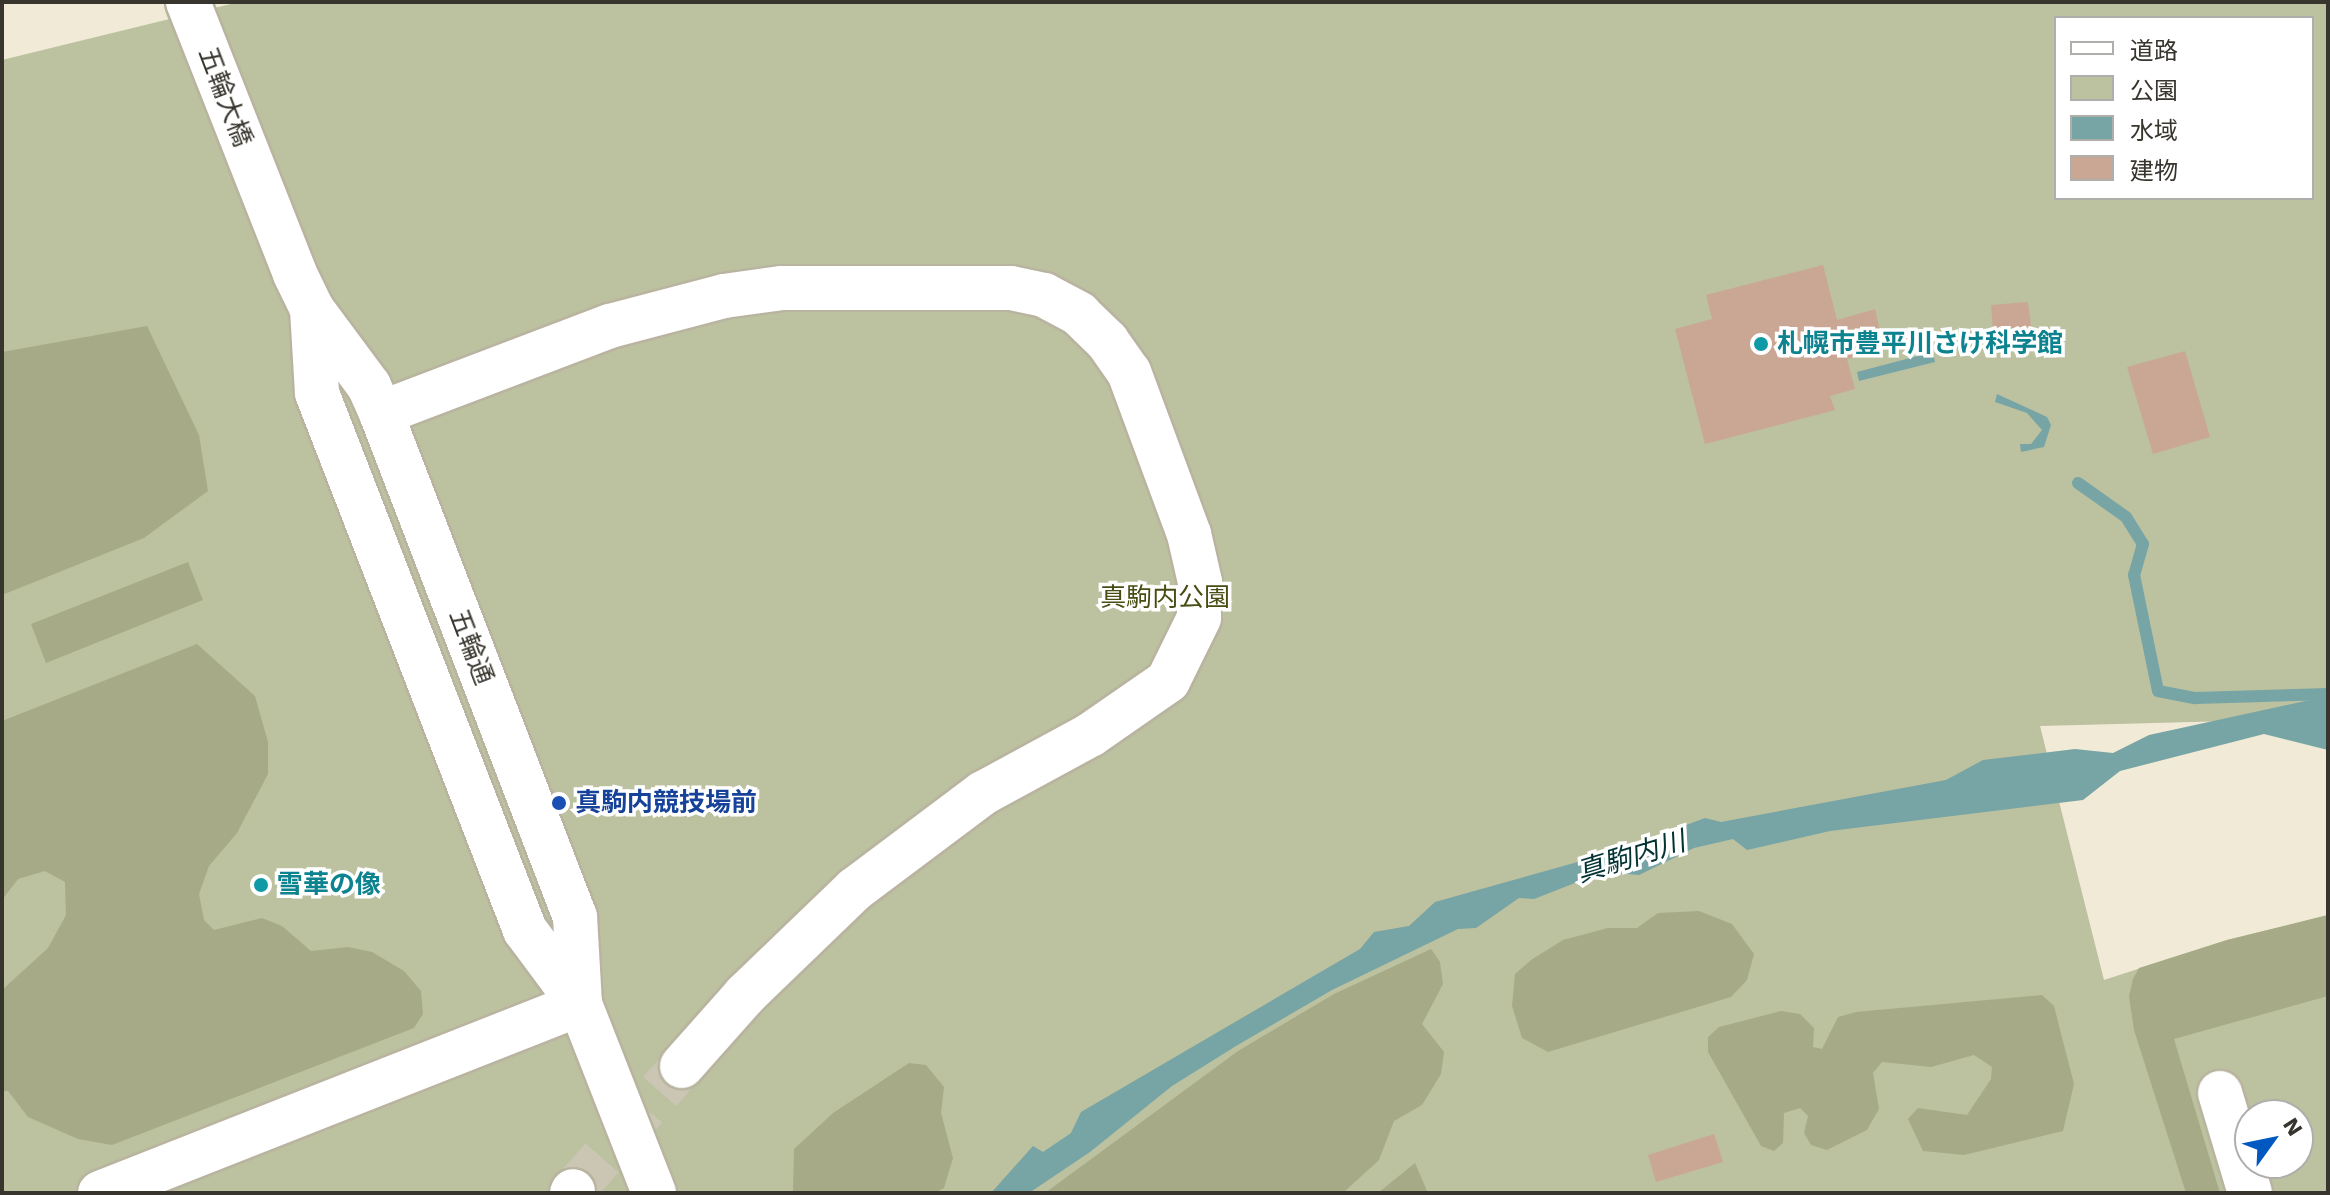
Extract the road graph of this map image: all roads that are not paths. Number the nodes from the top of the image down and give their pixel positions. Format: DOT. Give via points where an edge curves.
graph roads {
  1 [pos="188,2"];
  2 [pos="263,191"];
  3 [pos="312,309"];
  4 [pos="381,413"];
  5 [pos="580,1004"];
  6 [pos="682,1066"];
  7 [pos="2220,1093"];
  8 [pos="100,1193"];
  9 [pos="654,1193"];
  10 [pos="2250,1193"];
  1 -- 2 [label="main road, 五輪大橋"];
  2 -- 3 [label="main road, 五輪通"];
  3 -- 4 [label="main road, 五輪通" via="369,386"];
  3 -- 5 [label="main road, 五輪通" via="317,393 525,930"];
  4 -- 5 [label="main road, 五輪通" via="575,917"];
  4 -- 6 [label="main road" via="610,326 724,296 782,288 1011,288 1044,295 1079,314 1129,372 1189,534 1200,582 1199,618 1168,681 1090,735 983,793 877,872 801,938"];
  5 -- 8 [label="main road"];
  5 -- 9 [label="main road, 五輪通"];
  7 -- 10 [label="main road"];
}
